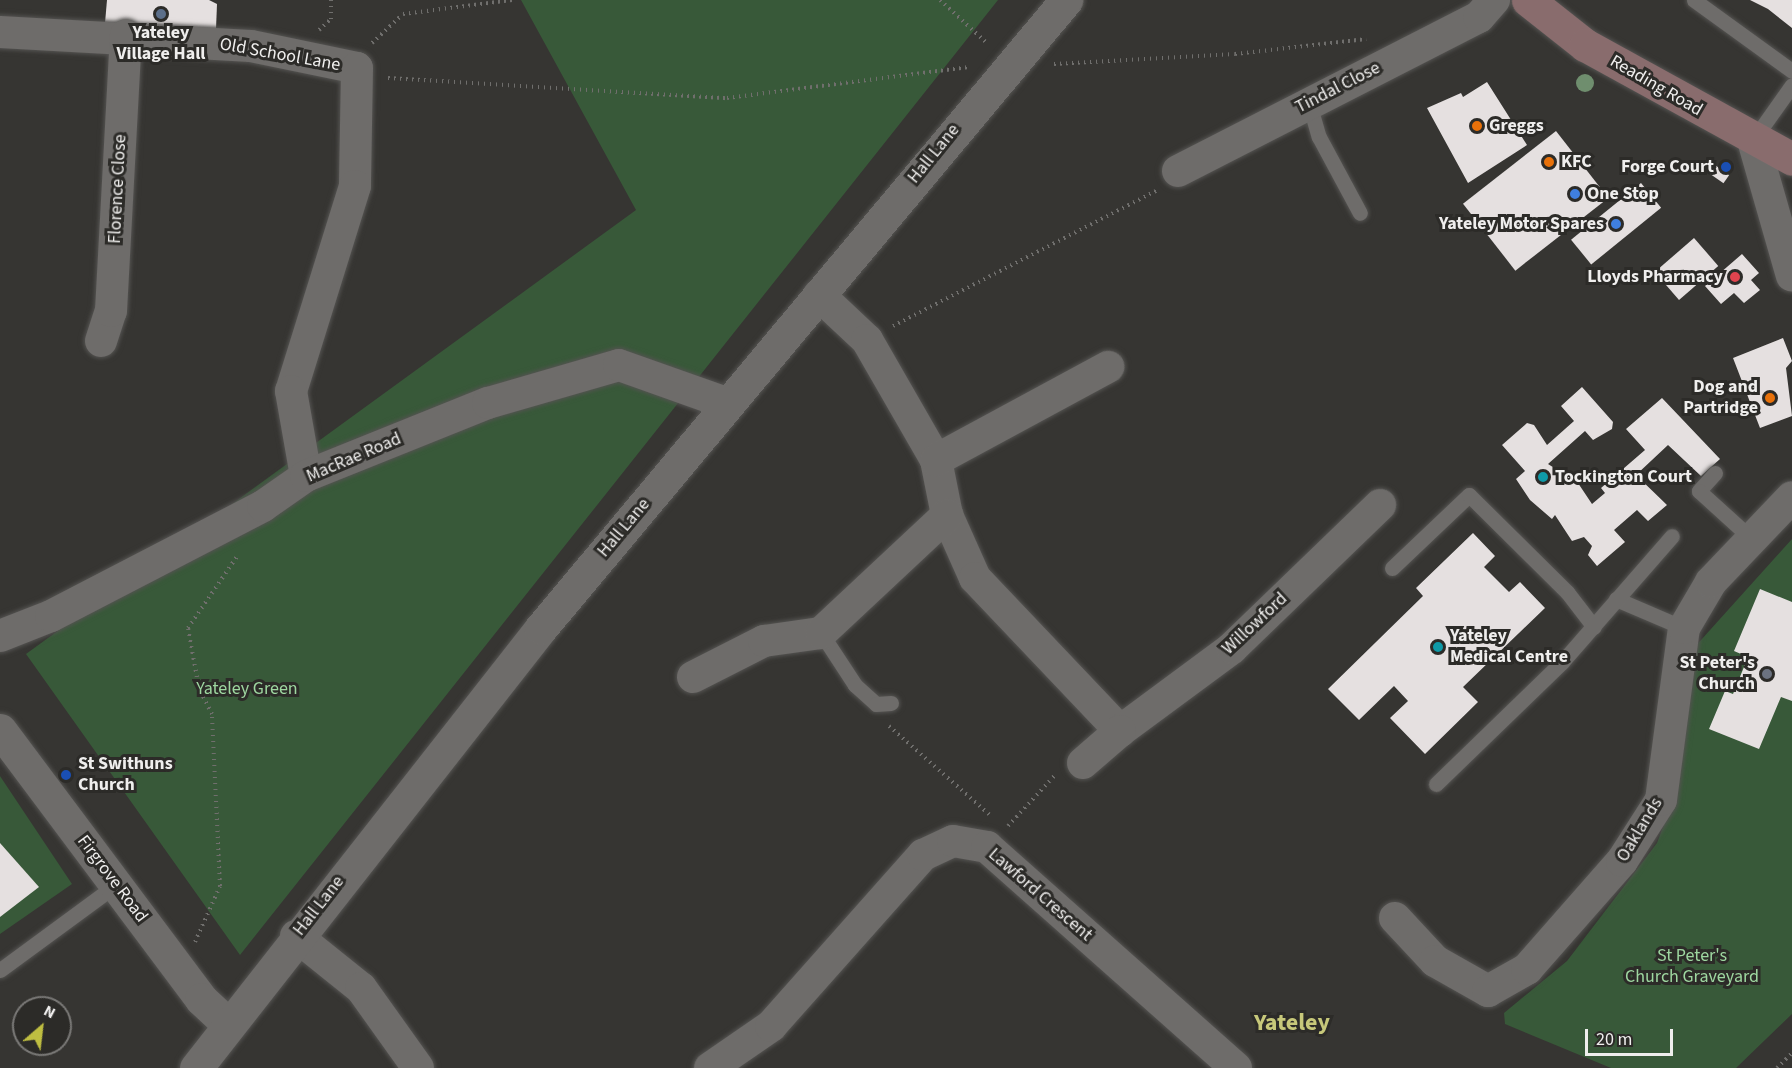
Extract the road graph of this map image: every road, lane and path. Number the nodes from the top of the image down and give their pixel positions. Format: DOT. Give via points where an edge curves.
graph roads {
  1 [pos="512,0"];
  2 [pos="940,0"];
  3 [pos="1066,0"];
  4 [pos="1494,0"];
  5 [pos="1528,0"];
  6 [pos="1694,0"];
  7 [pos="0,32"];
  8 [pos="126,35"];
  9 [pos="1377,38"];
  10 [pos="1010,62"];
  11 [pos="1792,71"];
  12 [pos="357,73"];
  13 [pos="1792,85"];
  14 [pos="1309,103"];
  15 [pos="1753,140"];
  16 [pos="1792,159"];
  17 [pos="1178,171"];
  18 [pos="1360,213"];
  19 [pos="1792,276"];
  20 [pos="819,295"];
  21 [pos="867,340"];
  22 [pos="101,341"];
  23 [pos="1108,367"];
  24 [pos="729,404"];
  25 [pos="936,460"];
  26 [pos="1715,473"];
  27 [pos="306,476"];
  28 [pos="1792,497"];
  29 [pos="1380,505"];
  30 [pos="263,506"];
  31 [pos="947,515"];
  32 [pos="1672,536"];
  33 [pos="1752,539"];
  34 [pos="1392,568"];
  35 [pos="1616,599"];
  36 [pos="1594,627"];
  37 [pos="1684,628"];
  38 [pos="821,633"];
  39 [pos="0,636"];
  40 [pos="693,677"];
  41 [pos="884,703"];
  42 [pos="0,730"];
  43 [pos="1120,731"];
  44 [pos="1083,763"];
  45 [pos="1436,784"];
  46 [pos="996,838"];
  47 [pos="117,884"];
  48 [pos="1395,918"];
  49 [pos="296,936"];
  50 [pos="174,961"];
  51 [pos="0,970"];
  52 [pos="229,1025"];
  53 [pos="1792,1053"];
  54 [pos="196,1068"];
  55 [pos="418,1068"];
  56 [pos="710,1068"];
  57 [pos="1236,1068"];
  58 [pos="1777,1068"];
  1 -- 12 [label="path" via="403,14 367,48"];
  2 -- 10 [label="path"];
  3 -- 10 [label="street, Hall Lane"];
  4 -- 14 [label="street, Tindal Close" via="1479,17"];
  5 -- 15 [label="main road, Reading Road" via="1585,45"];
  6 -- 11 [label="lane"];
  7 -- 8 [label="street, Old School Lane"];
  8 -- 12 [label="street, Old School Lane" via="251,46"];
  8 -- 22 [label="street, Florence Close" via="111,311"];
  9 -- 10 [label="path" via="1235,54 1066,65"];
  10 -- 12 [label="path" via="727,98"];
  10 -- 20 [label="street, Hall Lane"];
  12 -- 27 [label="street, Old School Lane" via="355,186 291,391"];
  13 -- 15 [label="lane"];
  14 -- 17 [label="street, Tindal Close"];
  14 -- 18 [label="lane" via="1319,136"];
  15 -- 16 [label="main road, Reading Road"];
  15 -- 19 [label="street"];
  17 -- 21 [label="path" via="1166,186"];
  20 -- 21 [label="street"];
  20 -- 24 [label="street, Hall Lane"];
  21 -- 25 [label="street"];
  23 -- 25 [label="street"];
  24 -- 27 [label="street, MacRae Road" via="619,365 488,403"];
  24 -- 49 [label="street, Hall Lane" via="541,628"];
  25 -- 31 [label="street"];
  26 -- 33 [label="lane" via="1699,491"];
  27 -- 30 [label="street, MacRae Road"];
  28 -- 33 [label="street, Oaklands"];
  29 -- 43 [label="street, Willowford" via="1232,648"];
  30 -- 39 [label="street, MacRae Road" via="51,616"];
  30 -- 50 [label="path" via="245,546 188,628 199,689 212,714 220,886 197,940"];
  31 -- 38 [label="street"];
  31 -- 43 [label="street" via="975,578"];
  32 -- 35 [label="lane"];
  33 -- 37 [label="street, Oaklands" via="1711,582"];
  34 -- 36 [label="lane" via="1469,495 1568,592"];
  35 -- 36 [label="lane"];
  35 -- 37 [label="lane"];
  36 -- 45 [label="lane" via="1503,723"];
  37 -- 48 [label="street, Oaklands" via="1661,800 1623,861 1527,969 1488,991 1435,961"];
  38 -- 40 [label="street" via="764,641"];
  38 -- 41 [label="lane" via="855,685"];
  41 -- 46 [label="path" via="883,721"];
  42 -- 47 [label="street, Firgrove Road"];
  43 -- 44 [label="street, Willowford"];
  44 -- 46 [label="path" via="1065,764"];
  46 -- 56 [label="street, Lawford Crescent" via="953,841 923,855 771,1026"];
  46 -- 57 [label="street, Lawford Crescent"];
  47 -- 50 [label="street, Firgrove Road"];
  47 -- 51 [label="lane"];
  49 -- 52 [label="street, Hall Lane"];
  49 -- 55 [label="street" via="361,988"];
  50 -- 52 [label="street, Firgrove Road"];
  52 -- 54 [label="street, Hall Lane"];
  53 -- 58 [label="path"];
}
